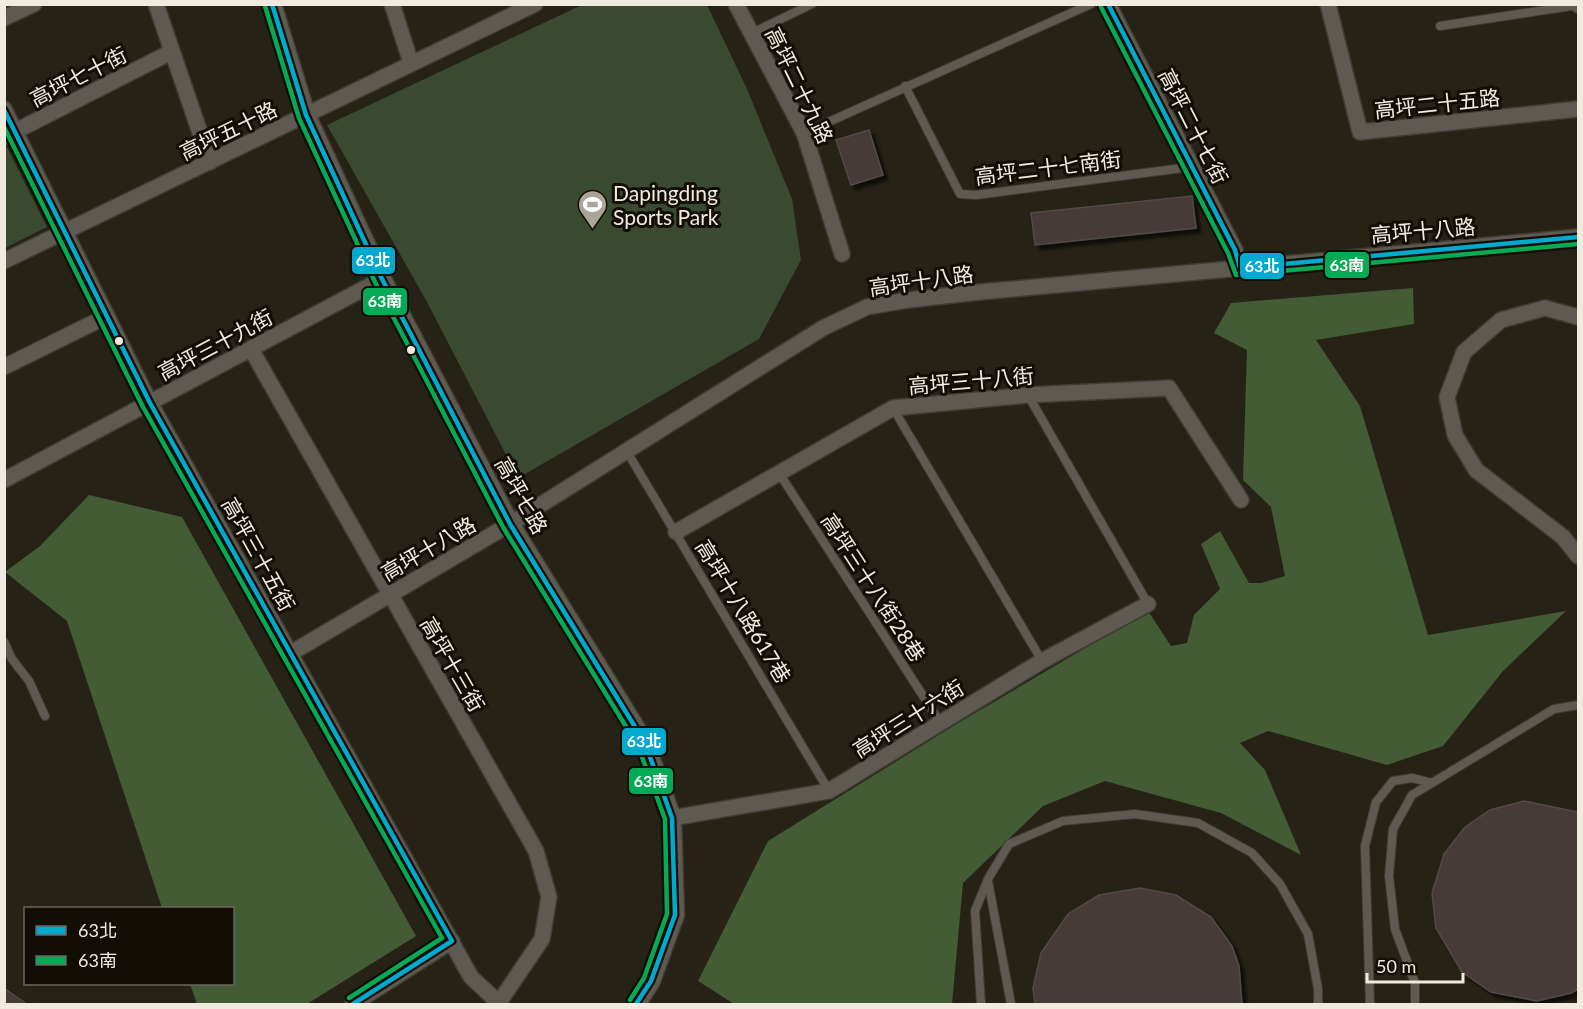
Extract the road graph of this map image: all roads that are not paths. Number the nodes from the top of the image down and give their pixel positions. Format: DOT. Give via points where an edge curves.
graph roads {
  1 [pos="34,4"];
  2 [pos="156,4"];
  3 [pos="272,4"];
  4 [pos="392,4"];
  5 [pos="535,4"];
  6 [pos="736,4"];
  7 [pos="812,4"];
  8 [pos="1091,4"];
  9 [pos="1108,4"];
  10 [pos="1328,4"];
  11 [pos="1578,5"];
  12 [pos="4,18"];
  13 [pos="1440,26"];
  14 [pos="752,33"];
  15 [pos="171,52"];
  16 [pos="411,63"];
  17 [pos="905,86"];
  18 [pos="4,109"];
  19 [pos="1578,109"];
  20 [pos="306,115"];
  21 [pos="804,133"];
  22 [pos="10,134"];
  23 [pos="210,162"];
  24 [pos="1190,167"];
  25 [pos="65,232"];
  26 [pos="1578,237"];
  27 [pos="842,254"];
  28 [pos="4,261"];
  29 [pos="1240,268"];
  30 [pos="382,279"];
  31 [pos="107,316"];
  32 [pos="1578,317"];
  33 [pos="251,349"];
  34 [pos="4,368"];
  35 [pos="1028,395"];
  36 [pos="150,403"];
  37 [pos="893,408"];
  38 [pos="626,450"];
  39 [pos="778,472"];
  40 [pos="4,480"];
  41 [pos="1241,500"];
  42 [pos="510,524"];
  43 [pos="676,532"];
  44 [pos="1563,537"];
  45 [pos="1578,548"];
  46 [pos="1578,556"];
  47 [pos="389,595"];
  48 [pos="1148,604"];
  49 [pos="4,642"];
  50 [pos="291,653"];
  51 [pos="1042,661"];
  52 [pos="1578,705"];
  53 [pos="45,716"];
  54 [pos="940,722"];
  55 [pos="1432,783"];
  56 [pos="829,791"];
  57 [pos="672,818"];
  58 [pos="987,879"];
  59 [pos="452,941"];
  60 [pos="499,1004"];
  61 [pos="353,1005"];
  62 [pos="636,1005"];
  63 [pos="981,1005"];
  64 [pos="1011,1005"];
  65 [pos="1318,1005"];
  66 [pos="1370,1005"];
  67 [pos="1415,1005"];
  1 -- 12 [label="street"];
  2 -- 15 [label="street"];
  3 -- 20 [label="street, 高坪七路"];
  4 -- 16 [label="street"];
  5 -- 16 [label="street, 高坪五十路"];
  6 -- 14 [label="street, 高坪二十九路"];
  7 -- 14 [label="lane"];
  8 -- 17 [label="lane"];
  9 -- 24 [label="street, 高坪二十七街"];
  10 -- 19 [label="street, 高坪二十五路" via="1360,132"];
  11 -- 13 [label="lane"];
  14 -- 21 [label="street, 高坪二十九路"];
  15 -- 22 [label="street, 高坪七十街"];
  15 -- 23 [label="street"];
  16 -- 20 [label="street, 高坪五十路"];
  17 -- 21 [label="lane"];
  17 -- 24 [label="lane, 高坪二十七南街" via="960,194"];
  18 -- 22 [label="street, 高坪三十五街"];
  20 -- 23 [label="street, 高坪五十路"];
  20 -- 30 [label="street, 高坪七路"];
  21 -- 27 [label="street, 高坪二十九路"];
  22 -- 25 [label="street, 高坪三十五街"];
  23 -- 25 [label="street, 高坪五十路"];
  24 -- 29 [label="street, 高坪二十七街" via="1235,250"];
  25 -- 28 [label="street, 高坪五十路"];
  25 -- 31 [label="street, 高坪三十五街"];
  26 -- 29 [label="street, 高坪十八路"];
  29 -- 38 [label="street, 高坪十八路" via="867,307 823,328"];
  30 -- 33 [label="street, 高坪三十九街"];
  30 -- 42 [label="street, 高坪七路"];
  31 -- 34 [label="street"];
  31 -- 36 [label="street, 高坪三十五街"];
  32 -- 44 [label="street" via="1545,308 1501,320 1464,352 1447,397 1455,435 1476,470"];
  33 -- 36 [label="street, 高坪三十九街"];
  33 -- 47 [label="street, 高坪十三街"];
  35 -- 37 [label="street, 高坪三十八街"];
  35 -- 41 [label="street, 高坪三十八街" via="1169,388"];
  35 -- 48 [label="lane"];
  36 -- 40 [label="street, 高坪三十九街"];
  36 -- 50 [label="street, 高坪三十五街"];
  37 -- 39 [label="street, 高坪三十八街"];
  37 -- 51 [label="lane"];
  38 -- 42 [label="street, 高坪十八路"];
  38 -- 43 [label="lane, 高坪十八路617巷"];
  39 -- 43 [label="street, 高坪三十八街"];
  39 -- 54 [label="lane, 高坪三十八街28巷"];
  42 -- 47 [label="street, 高坪十八路"];
  42 -- 57 [label="street, 高坪七路" via="645,743"];
  43 -- 56 [label="lane, 高坪十八路617巷"];
  44 -- 45 [label="street"];
  44 -- 46 [label="street"];
  47 -- 50 [label="street, 高坪十八路"];
  47 -- 60 [label="street, 高坪十三街" via="536,851 549,897 542,939"];
  48 -- 51 [label="street, 高坪三十六街"];
  49 -- 53 [label="lane"];
  50 -- 59 [label="street, 高坪三十五街"];
  51 -- 54 [label="street, 高坪三十六街"];
  52 -- 55 [label="lane" via="1554,709"];
  54 -- 56 [label="street, 高坪三十六街"];
  55 -- 66 [label="lane" via="1412,778 1393,781 1376,802 1365,846"];
  55 -- 67 [label="lane" via="1412,795 1393,830 1389,876 1395,929 1415,983"];
  56 -- 57 [label="street, 高坪三十六街"];
  57 -- 62 [label="street, 高坪七路" via="675,915 651,981"];
  58 -- 63 [label="lane" via="975,911"];
  58 -- 64 [label="lane"];
  58 -- 65 [label="lane" via="1009,844 1063,821 1136,814 1198,823 1252,853 1280,884 1308,934"];
  59 -- 60 [label="street, 高坪三十五街" via="471,977"];
  59 -- 61 [label="street"];
}
